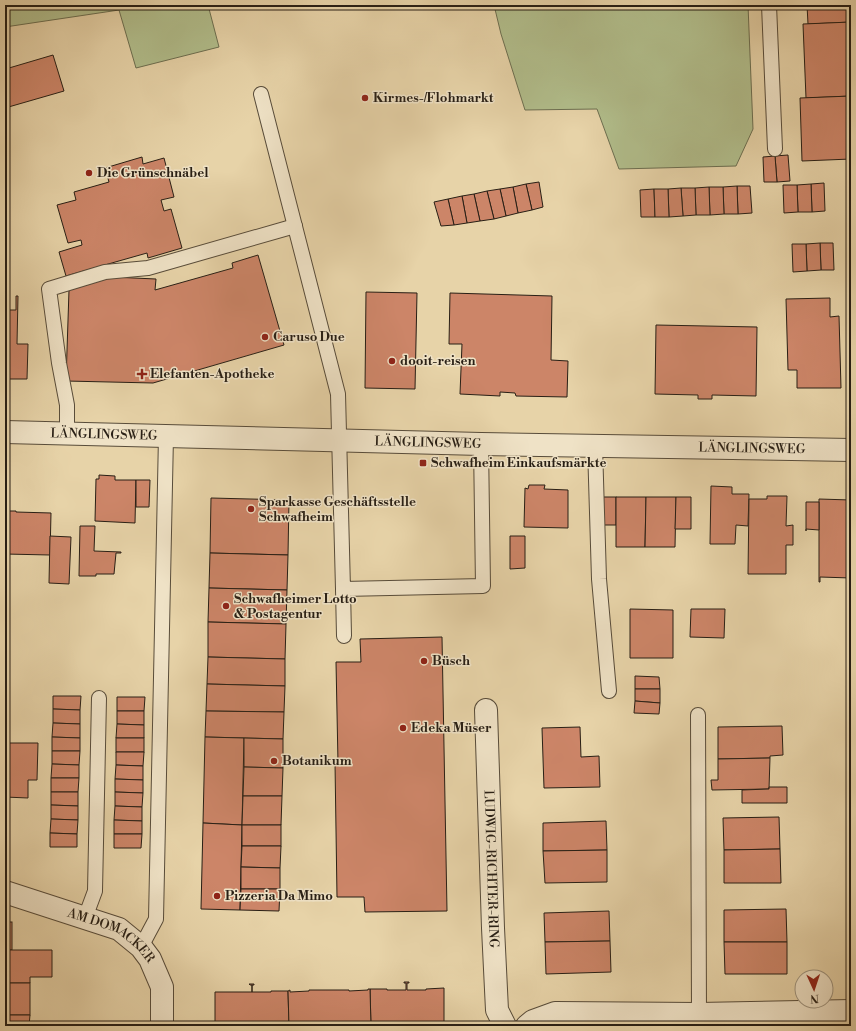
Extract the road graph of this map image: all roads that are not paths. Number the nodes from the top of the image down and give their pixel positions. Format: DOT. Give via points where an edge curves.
graph roads {
  1 [pos="769,5"];
  2 [pos="261,94"];
  3 [pos="775,149"];
  4 [pos="295,226"];
  5 [pos="5,432"];
  6 [pos="67,433"];
  7 [pos="166,436"];
  8 [pos="340,440"];
  9 [pos="480,444"];
  10 [pos="595,446"];
  11 [pos="851,450"];
  12 [pos="343,589"];
  13 [pos="344,636"];
  14 [pos="609,690"];
  15 [pos="99,698"];
  16 [pos="486,710"];
  17 [pos="698,715"];
  18 [pos="5,892"];
  19 [pos="85,918"];
  20 [pos="141,947"];
  21 [pos="851,1012"];
  22 [pos="699,1014"];
  23 [pos="162,1026"];
  24 [pos="505,1026"];
  25 [pos="527,1026"];
  1 -- 3 [label="lane"];
  2 -- 4 [label="lane"];
  4 -- 6 [label="lane" via="148,268 105,272 49,289 58,363 67,405"];
  4 -- 8 [label="lane" via="338,394"];
  5 -- 6 [label="street, LÄNGLINGSWEG"];
  6 -- 7 [label="street, LÄNGLINGSWEG"];
  7 -- 8 [label="street, LÄNGLINGSWEG"];
  7 -- 20 [label="lane" via="156,919"];
  8 -- 9 [label="street, LÄNGLINGSWEG"];
  8 -- 12 [label="lane"];
  9 -- 10 [label="street, LÄNGLINGSWEG"];
  9 -- 12 [label="lane" via="483,586"];
  10 -- 11 [label="street, LÄNGLINGSWEG"];
  10 -- 14 [label="lane" via="599,579"];
  12 -- 13 [label="lane"];
  15 -- 19 [label="lane" via="95,891"];
  16 -- 24 [label="street, LUDWIG-RICHTER-RING" via="497,1010"];
  17 -- 22 [label="lane"];
  18 -- 19 [label="street, AM DOMACKER"];
  19 -- 20 [label="street, AM DOMACKER" via="119,929"];
  20 -- 23 [label="street, AM DOMACKER" via="150,959 162,987"];
  21 -- 22 [label="street"];
  22 -- 25 [label="street" via="555,1013 533,1021"];
}
